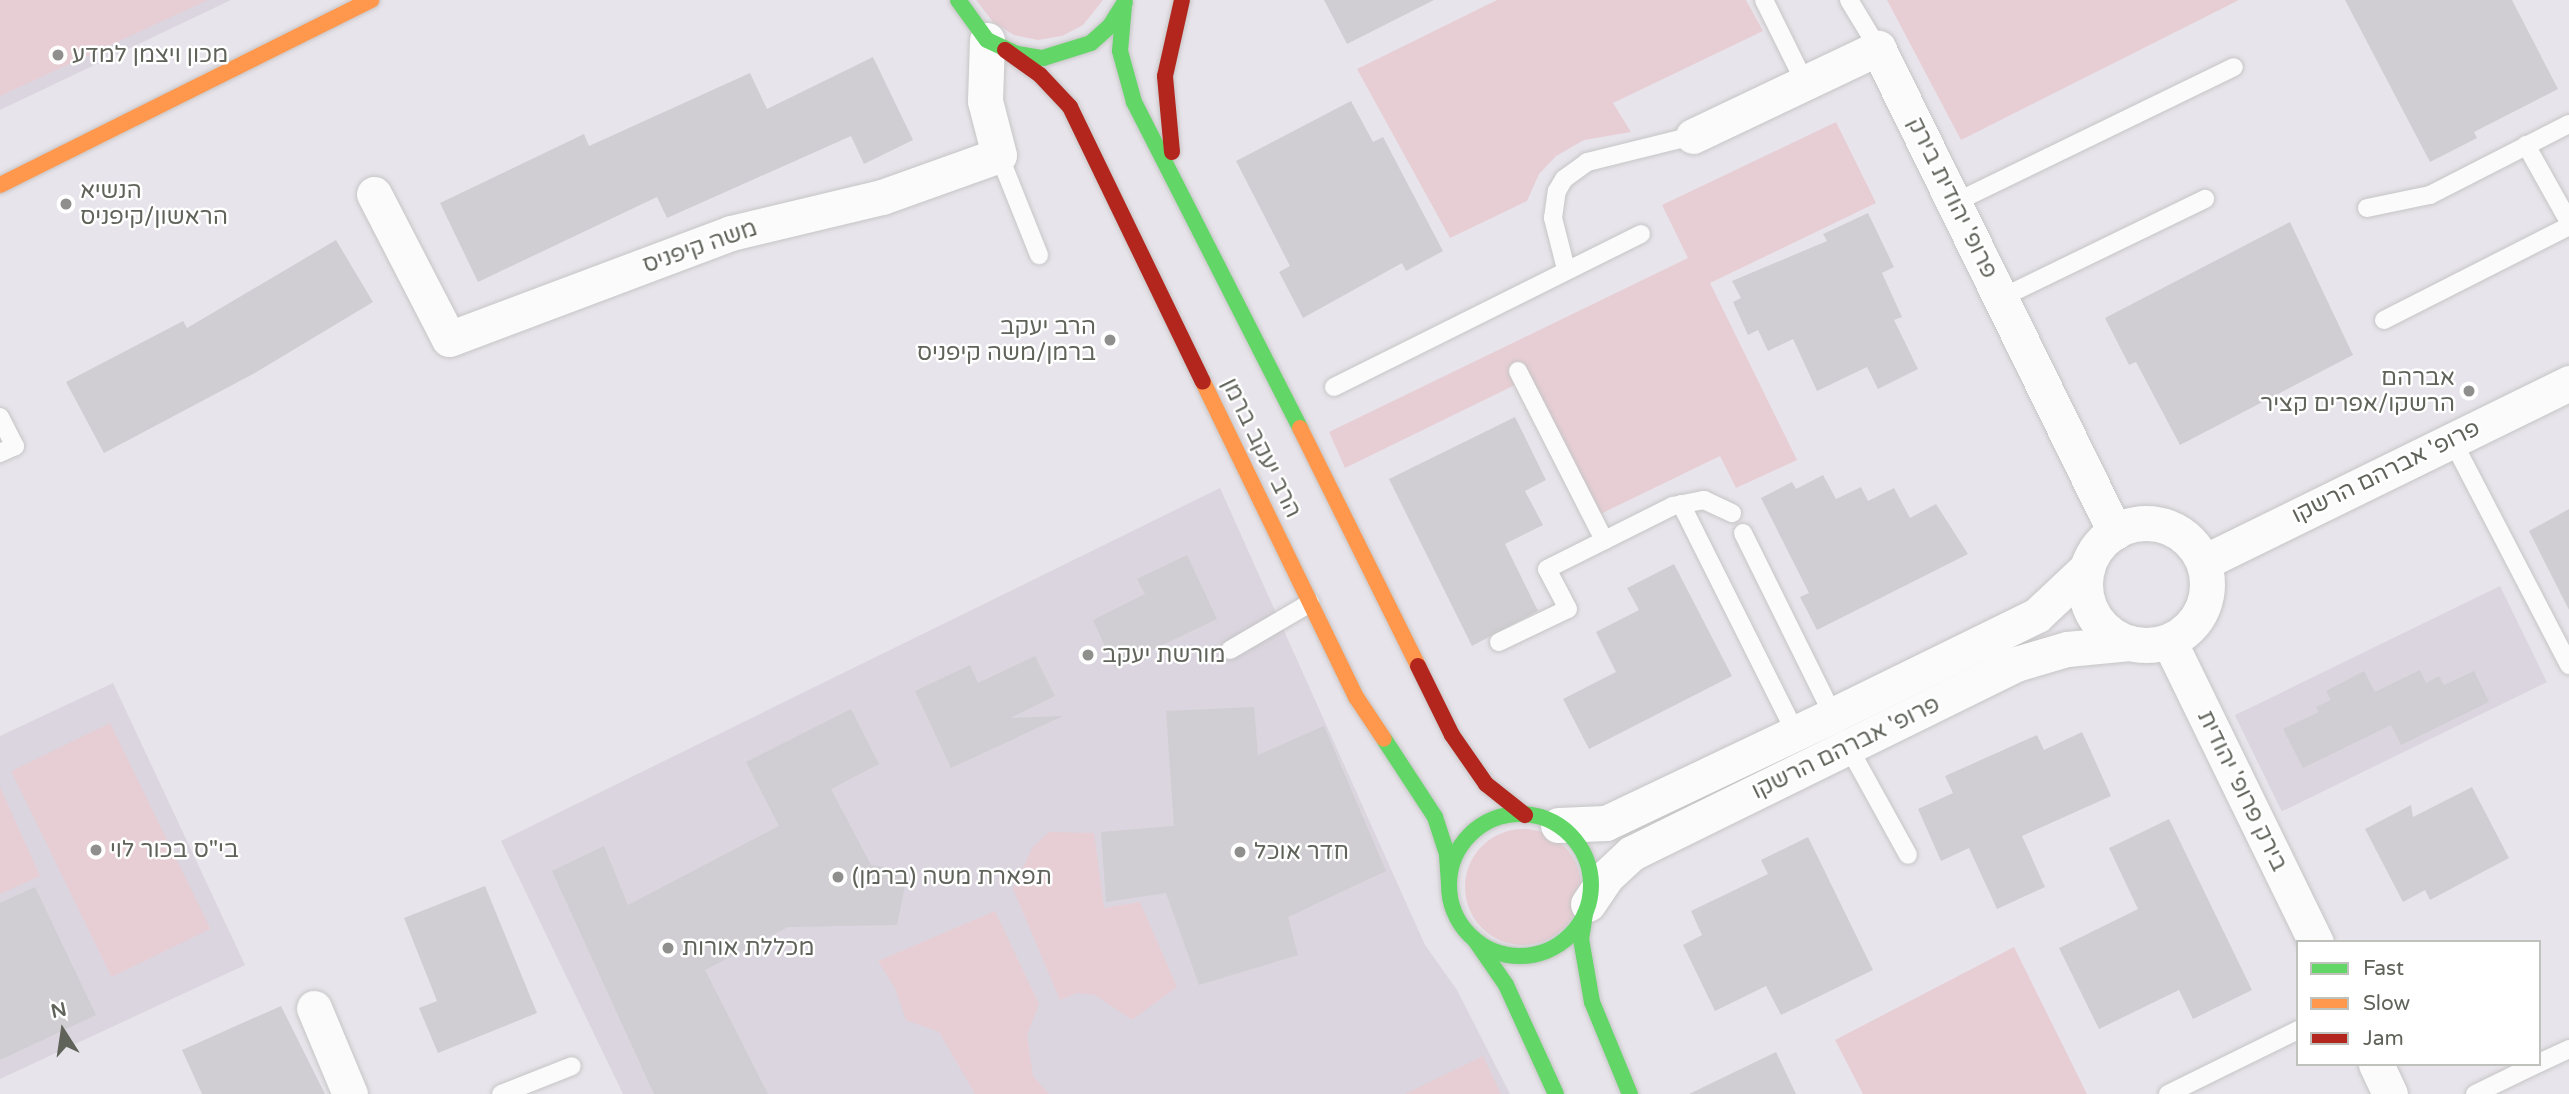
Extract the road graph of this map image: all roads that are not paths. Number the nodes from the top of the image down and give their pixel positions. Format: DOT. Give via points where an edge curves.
graph roads {
  1 [pos="371,0"];
  2 [pos="958,0"];
  3 [pos="1182,0"];
  4 [pos="1764,0"];
  5 [pos="1849,0"];
  6 [pos="1125,3"];
  7 [pos="996,45"];
  8 [pos="1878,48"];
  9 [pos="2234,67"];
  10 [pos="1805,83"];
  11 [pos="2569,124"];
  12 [pos="1693,135"];
  13 [pos="2526,145"];
  14 [pos="999,155"];
  15 [pos="1178,182"];
  16 [pos="0,185"];
  17 [pos="374,194"];
  18 [pos="2205,199"];
  19 [pos="1954,203"];
  20 [pos="2367,208"];
  21 [pos="2569,224"];
  22 [pos="1641,234"];
  23 [pos="1040,256"];
  24 [pos="1566,269"];
  25 [pos="2001,298"];
  26 [pos="2384,320"];
  27 [pos="1518,371"];
  28 [pos="2569,383"];
  29 [pos="1334,387"];
  30 [pos="0,417"];
  31 [pos="2452,440"];
  32 [pos="0,453"];
  33 [pos="1681,504"];
  34 [pos="1732,513"];
  35 [pos="2115,532"];
  36 [pos="1742,533"];
  37 [pos="1604,540"];
  38 [pos="2204,562"];
  39 [pos="2087,568"];
  40 [pos="1310,603"];
  41 [pos="2169,640"];
  42 [pos="1499,642"];
  43 [pos="2130,643"];
  44 [pos="1230,650"];
  45 [pos="2569,666"];
  46 [pos="1833,715"];
  47 [pos="1795,732"];
  48 [pos="1849,748"];
  49 [pos="1541,820"];
  50 [pos="1908,855"];
  51 [pos="1449,883"];
  52 [pos="1586,909"];
  53 [pos="1475,940"];
  54 [pos="2315,940"];
  55 [pos="314,1008"];
  56 [pos="2296,1031"];
  57 [pos="2569,1049"];
  58 [pos="2541,1061"];
  59 [pos="572,1066"];
  60 [pos="2376,1066"];
  61 [pos="2530,1066"];
  62 [pos="350,1094"];
  63 [pos="501,1094"];
  64 [pos="1556,1094"];
  65 [pos="1630,1094"];
  66 [pos="2168,1094"];
  67 [pos="2390,1094"];
  68 [pos="2475,1094"];
  1 -- 16 [label="street"];
  2 -- 7 [label="street, הרב יעקב ברמן" via="972,25"];
  3 -- 15 [label="street" via="1165,88"];
  4 -- 10 [label="lane"];
  5 -- 8 [label="lane"];
  6 -- 7 [label="street" via="1101,36 1068,54 1030,57"];
  6 -- 15 [label="street, הרב יעקב ברמן" via="1120,51 1126,83"];
  7 -- 14 [label="street" via="985,101"];
  7 -- 40 [label="street, הרב יעקב ברמן" via="1056,88 1070,107"];
  8 -- 10 [label="street"];
  8 -- 19 [label="street, פרופ' יהודית בירק"];
  9 -- 19 [label="lane"];
  10 -- 12 [label="street"];
  11 -- 13 [label="lane"];
  12 -- 24 [label="lane" via="1587,162 1563,179 1553,218"];
  13 -- 20 [label="lane" via="2430,195"];
  13 -- 21 [label="lane"];
  14 -- 17 [label="street, משה קיפניס" via="882,197 731,233 449,339"];
  14 -- 23 [label="lane"];
  15 -- 49 [label="street, הרב יעקב ברמן" via="1452,735 1486,784"];
  18 -- 25 [label="lane"];
  19 -- 25 [label="street, פרופ' יהודית בירק"];
  21 -- 26 [label="lane"];
  22 -- 24 [label="lane"];
  24 -- 29 [label="lane"];
  25 -- 35 [label="street, פרופ' יהודית בירק"];
  27 -- 37 [label="lane"];
  28 -- 31 [label="street, פרופ' אברהם הרשקו"];
  30 -- 32 [label="lane" via="15,446"];
  31 -- 38 [label="street, פרופ' אברהם הרשקו"];
  31 -- 45 [label="lane"];
  33 -- 34 [label="lane" via="1711,501"];
  33 -- 37 [label="lane"];
  33 -- 47 [label="lane"];
  35 -- 38 [label="street" via="2144,524 2172,528 2194,545"];
  35 -- 39 [label="street" via="2101,544"];
  36 -- 46 [label="lane"];
  37 -- 42 [label="lane" via="1547,569 1568,609"];
  38 -- 41 [label="street" via="2208,581 2202,609 2192,625"];
  39 -- 43 [label="street" via="2086,597 2094,615 2113,635"];
  39 -- 46 [label="street, פרופ' אברהם הרשקו" via="2038,615"];
  40 -- 44 [label="lane"];
  40 -- 51 [label="street, הרב יעקב ברמן" via="1374,730 1435,817 1445,845"];
  41 -- 43 [label="street"];
  41 -- 54 [label="street, בירק פרופ' יהודית"];
  43 -- 48 [label="street, פרופ' אברהם הרשקו" via="2067,649 2016,664"];
  46 -- 47 [label="street, פרופ' אברהם הרשקו"];
  47 -- 49 [label="street, פרופ' אברהם הרשקו" via="1606,823"];
  48 -- 50 [label="lane"];
  48 -- 52 [label="street, פרופ' אברהם הרשקו" via="1632,853 1606,877"];
  49 -- 51 [label="street" via="1492,820 1473,833 1459,850"];
  49 -- 52 [label="street" via="1584,855 1591,884"];
  51 -- 53 [label="street" via="1455,915"];
  52 -- 53 [label="street" via="1566,939 1537,954 1504,954"];
  52 -- 65 [label="street" via="1581,939 1592,1002"];
  53 -- 64 [label="street" via="1506,985"];
  55 -- 62 [label="street"];
  56 -- 66 [label="lane"];
  57 -- 58 [label="lane"];
  59 -- 63 [label="lane"];
  60 -- 67 [label="street"];
  61 -- 68 [label="lane"];
}
